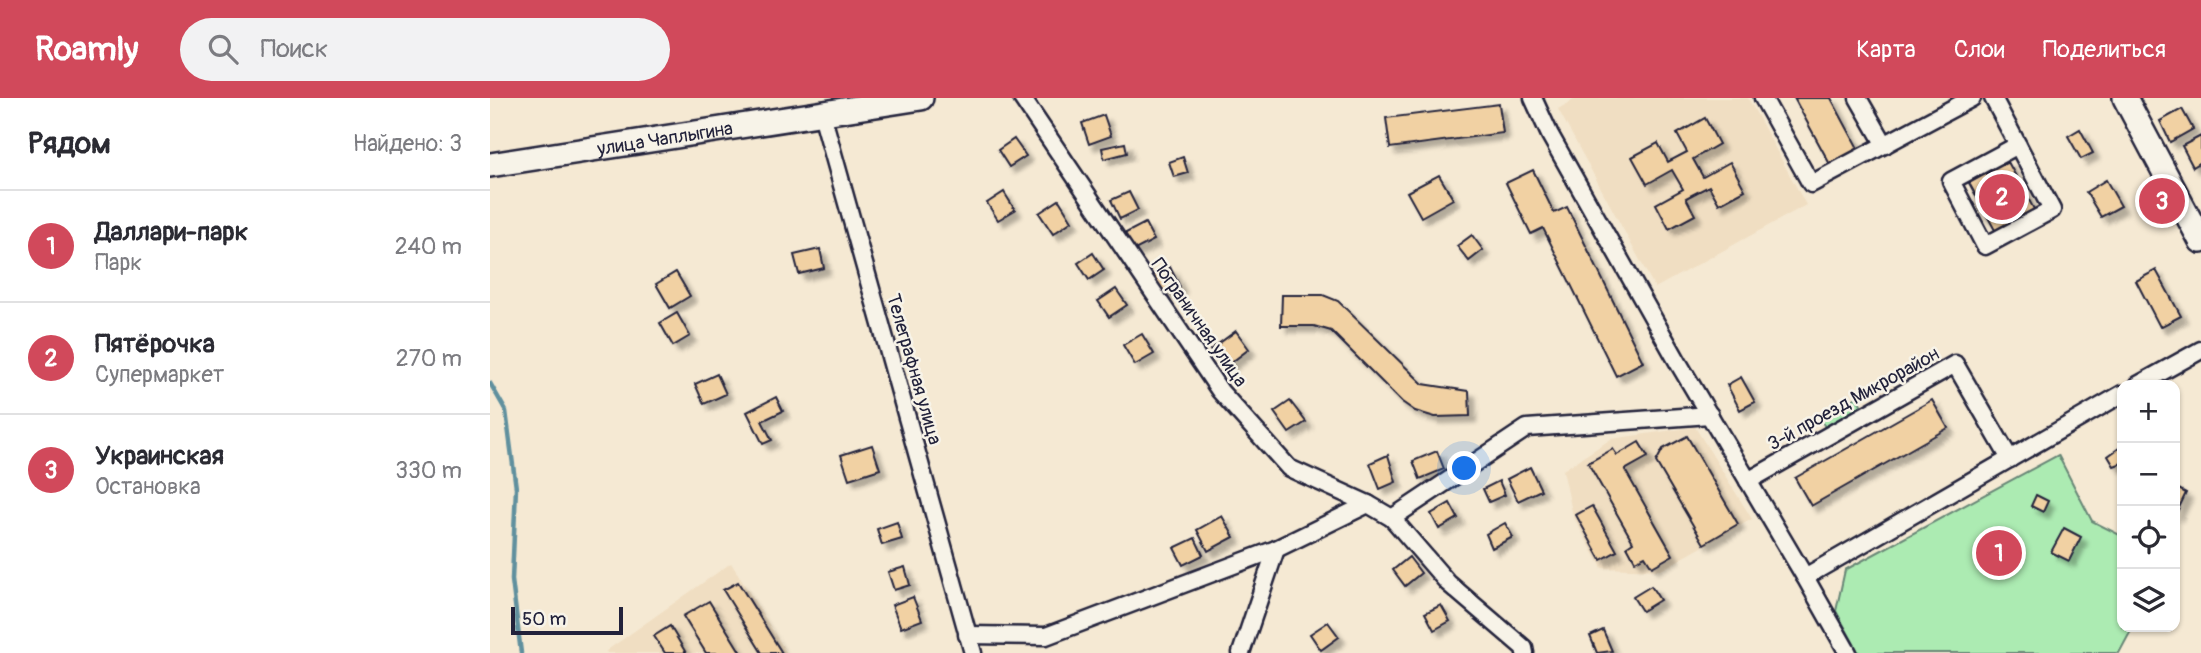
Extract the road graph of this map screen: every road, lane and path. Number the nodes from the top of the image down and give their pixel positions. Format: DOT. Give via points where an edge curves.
graph roads {
  1 [pos="914,98"];
  2 [pos="1022,98"];
  3 [pos="1533,98"];
  4 [pos="1763,98"];
  5 [pos="1858,98"];
  6 [pos="1972,98"];
  7 [pos="1993,98"];
  8 [pos="2125,98"];
  9 [pos="1946,104"];
  10 [pos="822,114"];
  11 [pos="1885,145"];
  12 [pos="2018,145"];
  13 [pos="490,165"];
  14 [pos="2201,242"];
  15 [pos="2201,350"];
  16 [pos="2147,380"];
  17 [pos="2117,397"];
  18 [pos="1710,415"];
  19 [pos="2010,459"];
  20 [pos="1748,481"];
  21 [pos="1368,504"];
  22 [pos="1392,518"];
  23 [pos="1276,549"];
  24 [pos="1805,577"];
  25 [pos="967,635"];
  26 [pos="973,653"];
  27 [pos="1241,653"];
  28 [pos="1525,653"];
  29 [pos="1848,653"];
  1 -- 10 [label="main road, улица Чаплыгина"];
  2 -- 21 [label="street, Пограничная улица" via="1220,391 1289,468"];
  3 -- 18 [label="street"];
  4 -- 11 [label="street" via="1811,184"];
  5 -- 11 [label="street"];
  6 -- 9 [label="street"];
  7 -- 12 [label="street"];
  8 -- 14 [label="main road"];
  9 -- 11 [label="street"];
  10 -- 13 [label="main road, улица Чаплыгина"];
  10 -- 25 [label="street, Телеграфная улица"];
  12 -- 12 [label="street" via="2052,209 1985,246 1951,181"];
  15 -- 16 [label="street"];
  17 -- 19 [label="street"];
  18 -- 20 [label="street"];
  18 -- 22 [label="street" via="1527,428"];
  19 -- 20 [label="street, 3-й проезд Микрорайон" via="1955,364"];
  19 -- 24 [label="street"];
  20 -- 24 [label="street"];
  21 -- 22 [label="street, Пограничная улица"];
  21 -- 23 [label="street"];
  22 -- 28 [label="street, Пограничная улица" via="1448,583"];
  23 -- 25 [label="street" via="1045,636"];
  23 -- 27 [label="street"];
  24 -- 29 [label="street"];
  25 -- 26 [label="street, Телеграфная улица"];
}
